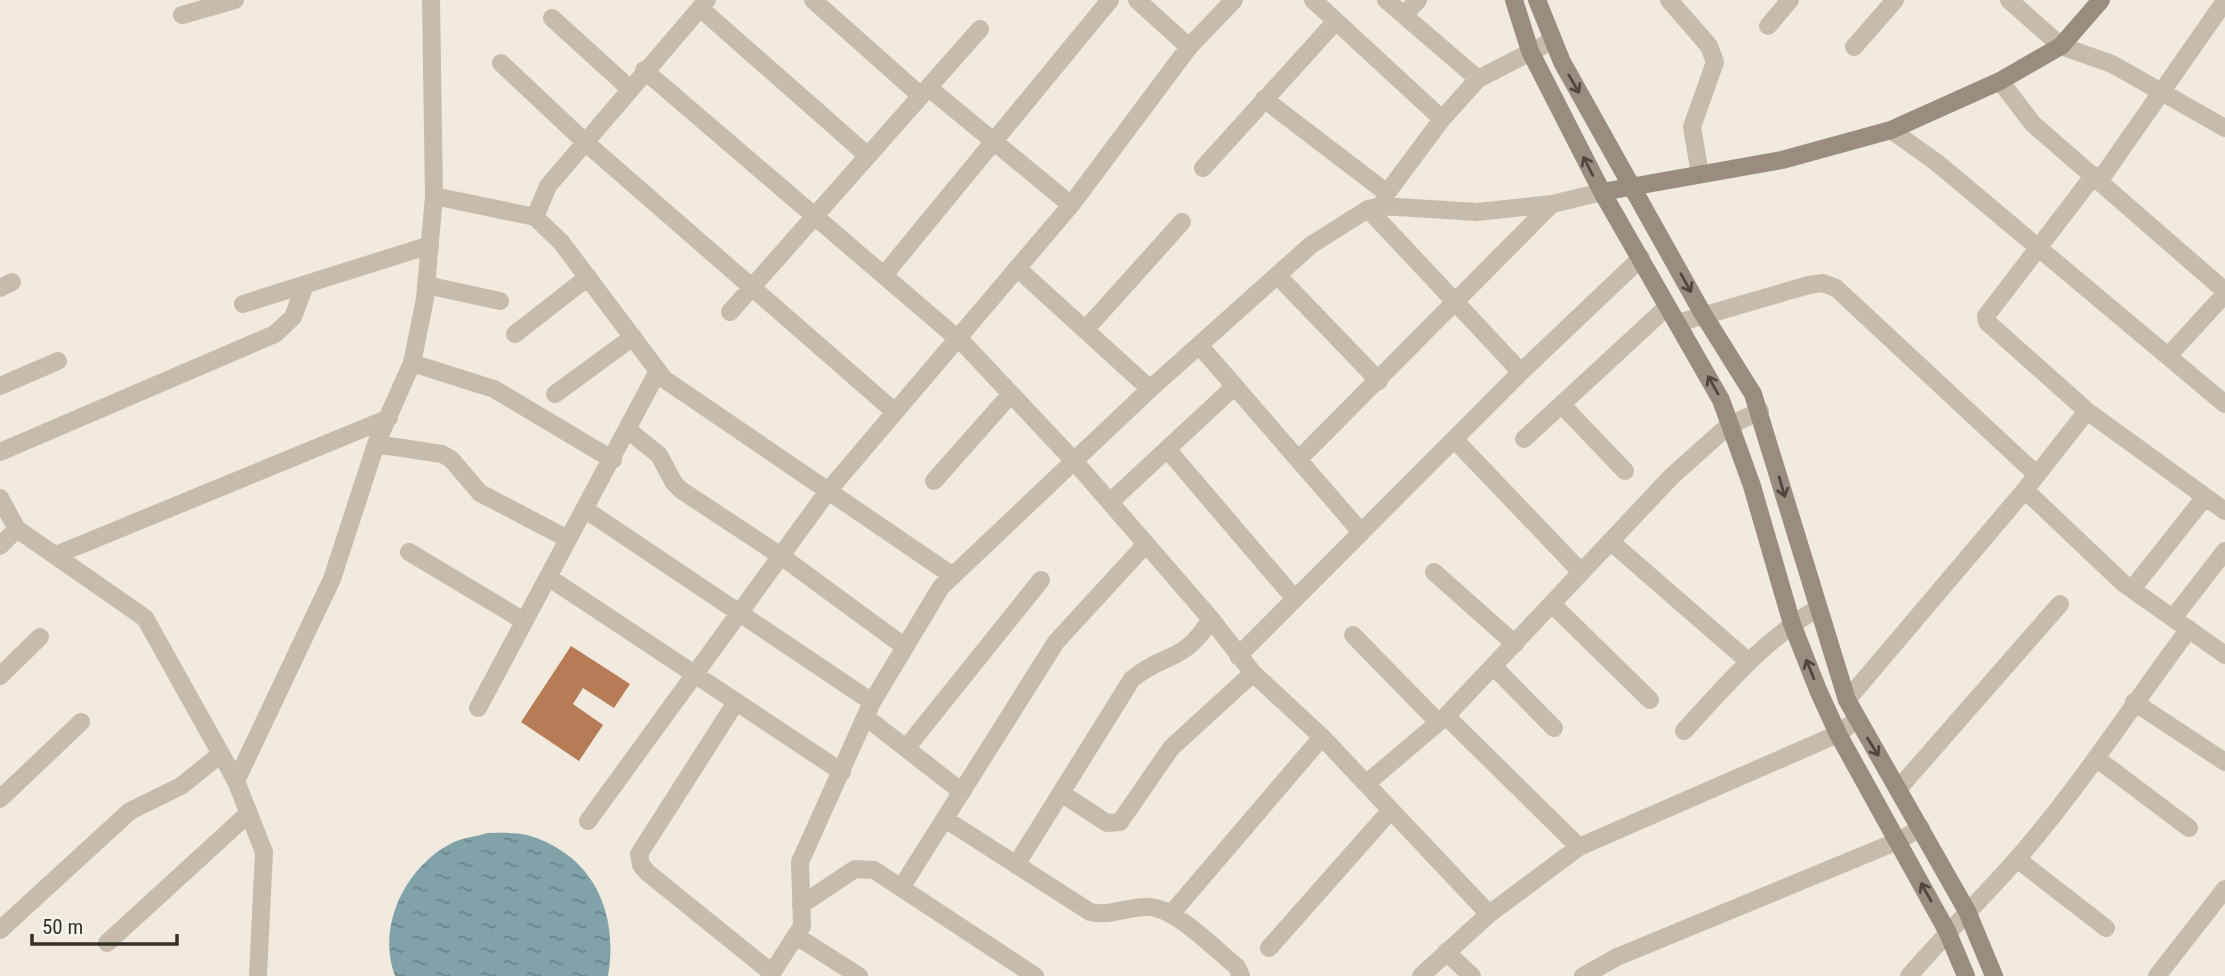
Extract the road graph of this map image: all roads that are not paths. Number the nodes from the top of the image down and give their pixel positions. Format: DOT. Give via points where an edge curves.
graph roads {
  1 [pos="235,0"];
  2 [pos="430,0"];
  3 [pos="813,0"];
  4 [pos="1110,0"];
  5 [pos="1137,0"];
  6 [pos="1234,0"];
  7 [pos="1312,0"];
  8 [pos="1386,0"];
  9 [pos="1418,0"];
  10 [pos="1514,0"];
  11 [pos="1537,0"];
  12 [pos="1790,0"];
  13 [pos="1895,0"];
  14 [pos="2009,0"];
  15 [pos="2101,0"];
  16 [pos="2225,1"];
  17 [pos="1678,3"];
  18 [pos="703,4"];
  19 [pos="182,15"];
  20 [pos="1404,15"];
  21 [pos="552,18"];
  22 [pos="1336,21"];
  23 [pos="1768,26"];
  24 [pos="981,29"];
  25 [pos="1552,41"];
  26 [pos="2061,46"];
  27 [pos="1189,47"];
  28 [pos="1854,47"];
  29 [pos="1530,51"];
  30 [pos="501,63"];
  31 [pos="644,70"];
  32 [pos="1478,79"];
  33 [pos="2000,81"];
  34 [pos="629,88"];
  35 [pos="925,92"];
  36 [pos="2162,93"];
  37 [pos="1264,99"];
  38 [pos="1442,119"];
  39 [pos="2225,128"];
  40 [pos="1891,130"];
  41 [pos="994,141"];
  42 [pos="584,142"];
  43 [pos="868,156"];
  44 [pos="1203,168"];
  45 [pos="1700,174"];
  46 [pos="2097,177"];
  47 [pos="1634,186"];
  48 [pos="1602,192"];
  49 [pos="434,196"];
  50 [pos="1379,203"];
  51 [pos="1552,204"];
  52 [pos="1071,205"];
  53 [pos="535,217"];
  54 [pos="815,217"];
  55 [pos="1182,222"];
  56 [pos="430,245"];
  57 [pos="2037,249"];
  58 [pos="1641,258"];
  59 [pos="1017,268"];
  60 [pos="884,275"];
  61 [pos="1277,275"];
  62 [pos="588,277"];
  63 [pos="305,285"];
  64 [pos="426,285"];
  65 [pos="751,288"];
  66 [pos="2225,292"];
  67 [pos="500,301"];
  68 [pos="1456,302"];
  69 [pos="243,304"];
  70 [pos="1667,307"];
  71 [pos="730,312"];
  72 [pos="1703,314"];
  73 [pos="1678,323"];
  74 [pos="1085,330"];
  75 [pos="515,334"];
  76 [pos="632,337"];
  77 [pos="957,338"];
  78 [pos="1199,345"];
  79 [pos="2168,356"];
  80 [pos="58,361"];
  81 [pos="412,363"];
  82 [pos="658,371"];
  83 [pos="1521,372"];
  84 [pos="1379,381"];
  85 [pos="0,386"];
  86 [pos="1235,386"];
  87 [pos="1150,389"];
  88 [pos="555,394"];
  89 [pos="1011,394"];
  90 [pos="2225,404"];
  91 [pos="1562,405"];
  92 [pos="1760,411"];
  93 [pos="2087,411"];
  94 [pos="895,412"];
  95 [pos="389,418"];
  96 [pos="1728,426"];
  97 [pos="628,430"];
  98 [pos="1454,439"];
  99 [pos="1524,439"];
  100 [pos="376,444"];
  101 [pos="1167,449"];
  102 [pos="0,452"];
  103 [pos="1299,459"];
  104 [pos="613,460"];
  105 [pos="1075,462"];
  106 [pos="1625,471"];
  107 [pos="2037,475"];
  108 [pos="934,481"];
  109 [pos="2025,490"];
  110 [pos="828,491"];
  111 [pos="2204,496"];
  112 [pos="0,499"];
  113 [pos="1110,502"];
  114 [pos="586,510"];
  115 [pos="2225,511"];
  116 [pos="17,529"];
  117 [pos="1362,532"];
  118 [pos="568,539"];
  119 [pos="1611,542"];
  120 [pos="1146,544"];
  121 [pos="0,546"];
  122 [pos="2225,551"];
  123 [pos="409,552"];
  124 [pos="56,555"];
  125 [pos="780,556"];
  126 [pos="1434,572"];
  127 [pos="1581,572"];
  128 [pos="953,576"];
  129 [pos="548,577"];
  130 [pos="1041,580"];
  131 [pos="2132,589"];
  132 [pos="1295,599"];
  133 [pos="2060,604"];
  134 [pos="1553,605"];
  135 [pos="1818,608"];
  136 [pos="738,612"];
  137 [pos="2173,618"];
  138 [pos="1211,619"];
  139 [pos="524,621"];
  140 [pos="1792,624"];
  141 [pos="2189,629"];
  142 [pos="1353,635"];
  143 [pos="40,637"];
  144 [pos="1515,644"];
  145 [pos="905,646"];
  146 [pos="2225,655"];
  147 [pos="1238,656"];
  148 [pos="1748,661"];
  149 [pos="1493,666"];
  150 [pos="694,673"];
  151 [pos="1252,674"];
  152 [pos="0,676"];
  153 [pos="1650,699"];
  154 [pos="1847,700"];
  155 [pos="736,702"];
  156 [pos="2134,702"];
  157 [pos="478,708"];
  158 [pos="869,710"];
  159 [pos="1442,719"];
  160 [pos="1856,720"];
  161 [pos="81,722"];
  162 [pos="1554,728"];
  163 [pos="1684,731"];
  164 [pos="1838,734"];
  165 [pos="1322,737"];
  166 [pos="907,747"];
  167 [pos="221,754"];
  168 [pos="2096,758"];
  169 [pos="2225,762"];
  170 [pos="842,772"];
  171 [pos="236,781"];
  172 [pos="1367,783"];
  173 [pos="1899,788"];
  174 [pos="962,792"];
  175 [pos="1061,793"];
  176 [pos="0,799"];
  177 [pos="1391,810"];
  178 [pos="249,813"];
  179 [pos="945,819"];
  180 [pos="588,821"];
  181 [pos="1921,828"];
  182 [pos="2189,828"];
  183 [pos="1898,841"];
  184 [pos="1579,847"];
  185 [pos="2017,859"];
  186 [pos="1016,864"];
  187 [pos="901,888"];
  188 [pos="2225,889"];
  189 [pos="801,905"];
  190 [pos="1967,911"];
  191 [pos="1171,914"];
  192 [pos="1489,915"];
  193 [pos="2106,928"];
  194 [pos="0,930"];
  195 [pos="1947,931"];
  196 [pos="796,936"];
  197 [pos="107,943"];
  198 [pos="1269,948"];
  199 [pos="1446,952"];
  200 [pos="771,975"];
  201 [pos="258,976"];
  202 [pos="859,976"];
  203 [pos="1035,976"];
  204 [pos="1241,976"];
  205 [pos="1421,976"];
  206 [pos="1472,976"];
  207 [pos="1583,976"];
  208 [pos="1909,976"];
  209 [pos="1966,976"];
  210 [pos="1994,976"];
  211 [pos="2157,976"];
  1 -- 19 [label="street"];
  2 -- 49 [label="street"];
  3 -- 35 [label="street"];
  4 -- 41 [label="street"];
  5 -- 27 [label="street"];
  6 -- 27 [label="street"];
  7 -- 22 [label="street"];
  8 -- 20 [label="street"];
  9 -- 20 [label="street"];
  10 -- 29 [label="street"];
  11 -- 25 [label="street"];
  12 -- 23 [label="street"];
  13 -- 28 [label="street"];
  14 -- 26 [label="street"];
  15 -- 26 [label="street"];
  16 -- 36 [label="street"];
  17 -- 45 [label="street" via="1715,62 1692,127"];
  18 -- 31 [label="street"];
  18 -- 43 [label="street"];
  20 -- 32 [label="street"];
  21 -- 34 [label="street"];
  22 -- 37 [label="street"];
  22 -- 38 [label="street"];
  24 -- 35 [label="street"];
  25 -- 29 [label="street"];
  25 -- 47 [label="street, one-way"];
  26 -- 33 [label="street"];
  26 -- 36 [label="street" via="2112,65"];
  27 -- 52 [label="street"];
  29 -- 32 [label="street"];
  48 -- 29 [label="street, one-way"];
  30 -- 42 [label="street"];
  31 -- 34 [label="street"];
  31 -- 54 [label="street"];
  32 -- 38 [label="street"];
  33 -- 40 [label="street"];
  33 -- 46 [label="street" via="2025,117"];
  34 -- 42 [label="street"];
  35 -- 41 [label="street"];
  35 -- 43 [label="street"];
  36 -- 39 [label="street"];
  36 -- 46 [label="street"];
  37 -- 44 [label="street"];
  37 -- 50 [label="street"];
  38 -- 50 [label="street"];
  40 -- 45 [label="street" via="1782,160"];
  40 -- 57 [label="street" via="1936,162"];
  41 -- 52 [label="street"];
  41 -- 60 [label="street"];
  42 -- 53 [label="street" via="548,186"];
  42 -- 65 [label="street"];
  43 -- 54 [label="street"];
  45 -- 47 [label="street"];
  46 -- 57 [label="street"];
  46 -- 66 [label="street"];
  47 -- 48 [label="street"];
  47 -- 72 [label="street, one-way"];
  48 -- 51 [label="street"];
  48 -- 58 [label="street"];
  49 -- 53 [label="street"];
  49 -- 56 [label="street"];
  50 -- 51 [label="street" via="1477,212"];
  50 -- 61 [label="street" via="1311,245"];
  50 -- 68 [label="street"];
  51 -- 68 [label="street"];
  52 -- 59 [label="street"];
  53 -- 62 [label="street"];
  54 -- 60 [label="street"];
  54 -- 65 [label="street"];
  55 -- 74 [label="street"];
  56 -- 63 [label="street"];
  56 -- 64 [label="street"];
  57 -- 79 [label="street"];
  57 -- 93 [label="street" via="1986,316 1987,322"];
  58 -- 70 [label="street"];
  58 -- 83 [label="street"];
  59 -- 74 [label="street"];
  59 -- 77 [label="street"];
  60 -- 77 [label="street"];
  61 -- 78 [label="street"];
  61 -- 84 [label="street"];
  62 -- 75 [label="street"];
  62 -- 76 [label="street"];
  63 -- 69 [label="street"];
  63 -- 102 [label="street" via="293,317 275,334"];
  64 -- 67 [label="street"];
  64 -- 81 [label="street"];
  65 -- 71 [label="street"];
  65 -- 94 [label="street"];
  66 -- 79 [label="street"];
  68 -- 83 [label="street"];
  68 -- 84 [label="street"];
  70 -- 73 [label="street"];
  70 -- 91 [label="street"];
  72 -- 73 [label="street"];
  72 -- 92 [label="street"];
  72 -- 107 [label="street" via="1809,285 1823,283 1836,288"];
  96 -- 73 [label="street, one-way" via="1721,400"];
  74 -- 87 [label="street"];
  76 -- 82 [label="street"];
  76 -- 88 [label="street"];
  77 -- 89 [label="street"];
  77 -- 94 [label="street"];
  78 -- 86 [label="street"];
  78 -- 87 [label="street"];
  79 -- 90 [label="street"];
  80 -- 85 [label="street"];
  81 -- 95 [label="street"];
  81 -- 104 [label="street" via="494,389"];
  82 -- 97 [label="street"];
  82 -- 110 [label="street"];
  83 -- 98 [label="street"];
  84 -- 103 [label="street"];
  86 -- 101 [label="street"];
  86 -- 103 [label="street"];
  87 -- 105 [label="street"];
  89 -- 105 [label="street"];
  89 -- 108 [label="street"];
  91 -- 99 [label="street"];
  91 -- 106 [label="street"];
  92 -- 96 [label="street"];
  92 -- 135 [label="street, one-way"];
  93 -- 107 [label="street"];
  93 -- 111 [label="street"];
  94 -- 110 [label="street"];
  95 -- 100 [label="street"];
  95 -- 124 [label="street"];
  96 -- 119 [label="street" via="1648,500"];
  96 -- 140 [label="street" via="1752,486"];
  97 -- 104 [label="street"];
  97 -- 125 [label="street" via="659,455 681,490"];
  98 -- 117 [label="street"];
  98 -- 127 [label="street"];
  100 -- 118 [label="street" via="442,454 480,493"];
  100 -- 171 [label="street" via="332,579"];
  101 -- 113 [label="street"];
  101 -- 132 [label="street"];
  103 -- 117 [label="street"];
  104 -- 114 [label="street"];
  105 -- 113 [label="street"];
  105 -- 128 [label="street"];
  107 -- 109 [label="street"];
  109 -- 131 [label="street"];
  109 -- 154 [label="street"];
  110 -- 125 [label="street"];
  110 -- 128 [label="street"];
  111 -- 115 [label="street"];
  111 -- 131 [label="street"];
  112 -- 116 [label="street"];
  113 -- 120 [label="street"];
  114 -- 118 [label="street"];
  114 -- 136 [label="street"];
  116 -- 121 [label="street"];
  116 -- 124 [label="street"];
  117 -- 132 [label="street"];
  118 -- 129 [label="street"];
  119 -- 127 [label="street"];
  119 -- 148 [label="street"];
  120 -- 138 [label="street"];
  120 -- 174 [label="street" via="1056,642"];
  122 -- 137 [label="street"];
  123 -- 139 [label="street"];
  124 -- 167 [label="street" via="145,618"];
  125 -- 136 [label="street"];
  125 -- 145 [label="street"];
  126 -- 144 [label="street"];
  127 -- 134 [label="street"];
  128 -- 145 [label="street" via="941,587"];
  129 -- 139 [label="street"];
  129 -- 150 [label="street"];
  130 -- 166 [label="street"];
  131 -- 137 [label="street"];
  132 -- 147 [label="street"];
  133 -- 173 [label="street"];
  134 -- 144 [label="street"];
  134 -- 153 [label="street"];
  135 -- 140 [label="street"];
  135 -- 154 [label="street"];
  136 -- 150 [label="street"];
  136 -- 158 [label="street"];
  137 -- 141 [label="street"];
  138 -- 147 [label="street"];
  138 -- 175 [label="street" via="1189,649 1132,679"];
  139 -- 157 [label="street"];
  140 -- 148 [label="street"];
  164 -- 140 [label="street, one-way"];
  141 -- 146 [label="street"];
  141 -- 156 [label="street"];
  142 -- 159 [label="street"];
  143 -- 152 [label="street"];
  144 -- 149 [label="street"];
  145 -- 158 [label="street"];
  147 -- 151 [label="street"];
  148 -- 163 [label="street"];
  149 -- 159 [label="street"];
  149 -- 162 [label="street"];
  150 -- 155 [label="street"];
  150 -- 180 [label="street"];
  151 -- 165 [label="street"];
  151 -- 175 [label="street" via="1171,748 1120,822 1107,823"];
  154 -- 160 [label="street"];
  155 -- 170 [label="street"];
  155 -- 200 [label="street" via="639,854 648,873"];
  156 -- 168 [label="street"];
  156 -- 169 [label="street"];
  158 -- 166 [label="street"];
  158 -- 170 [label="street"];
  159 -- 172 [label="street"];
  159 -- 184 [label="street"];
  160 -- 164 [label="street"];
  160 -- 173 [label="street, one-way"];
  161 -- 176 [label="street"];
  164 -- 183 [label="street"];
  164 -- 184 [label="street"];
  165 -- 172 [label="street"];
  165 -- 191 [label="street"];
  166 -- 174 [label="street"];
  167 -- 171 [label="street"];
  167 -- 194 [label="street" via="181,786 130,811"];
  168 -- 182 [label="street"];
  168 -- 185 [label="street"];
  170 -- 189 [label="street" via="800,862"];
  171 -- 178 [label="street"];
  172 -- 177 [label="street"];
  173 -- 181 [label="street"];
  174 -- 179 [label="street"];
  175 -- 186 [label="street"];
  177 -- 192 [label="street"];
  177 -- 198 [label="street"];
  178 -- 197 [label="street"];
  178 -- 201 [label="street" via="264,852"];
  179 -- 186 [label="street"];
  179 -- 187 [label="street"];
  181 -- 183 [label="street"];
  181 -- 190 [label="street"];
  195 -- 183 [label="street, one-way"];
  183 -- 207 [label="street" via="1617,957"];
  184 -- 192 [label="street"];
  185 -- 190 [label="street"];
  185 -- 193 [label="street"];
  186 -- 191 [label="street" via="1090,912 1101,915 1152,906"];
  187 -- 189 [label="street" via="864,867"];
  187 -- 203 [label="street"];
  188 -- 211 [label="street"];
  189 -- 196 [label="street" via="802,926"];
  190 -- 195 [label="street"];
  190 -- 210 [label="street"];
  191 -- 204 [label="street" via="1237,967"];
  192 -- 199 [label="street"];
  195 -- 208 [label="street"];
  195 -- 209 [label="street"];
  196 -- 200 [label="street"];
  196 -- 202 [label="street"];
  199 -- 205 [label="street"];
  199 -- 206 [label="street"];
}
